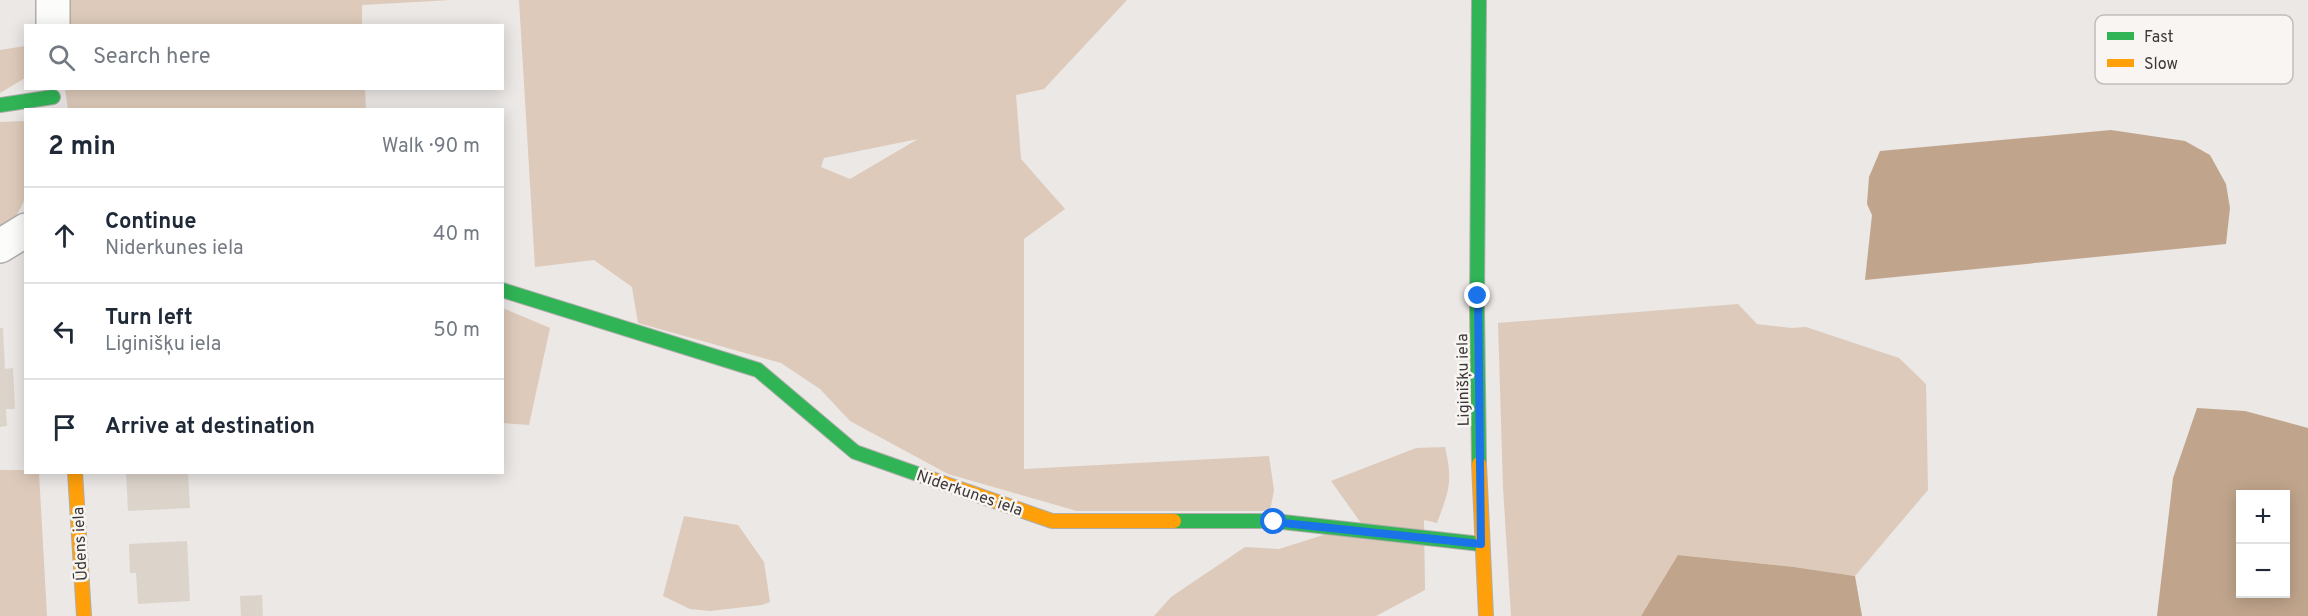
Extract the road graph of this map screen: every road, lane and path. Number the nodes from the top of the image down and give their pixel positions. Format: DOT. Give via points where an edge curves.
graph roads {
  1 [pos="53,0"];
  2 [pos="1479,0"];
  3 [pos="53,24"];
  4 [pos="54,98"];
  5 [pos="0,105"];
  6 [pos="24,231"];
  7 [pos="0,246"];
  8 [pos="504,291"];
  9 [pos="75,474"];
  10 [pos="1481,544"];
  11 [pos="84,616"];
  12 [pos="1486,616"];
  1 -- 3 [label="street"];
  2 -- 10 [label="street, Liginišķu iela"];
  4 -- 5 [label="street"];
  6 -- 7 [label="street"];
  8 -- 10 [label="street, Niderkunes iela" via="758,370 855,452 1052,521 1274,522"];
  9 -- 11 [label="street, Ūdens iela"];
  10 -- 12 [label="street, Liginišķu iela"];
}
